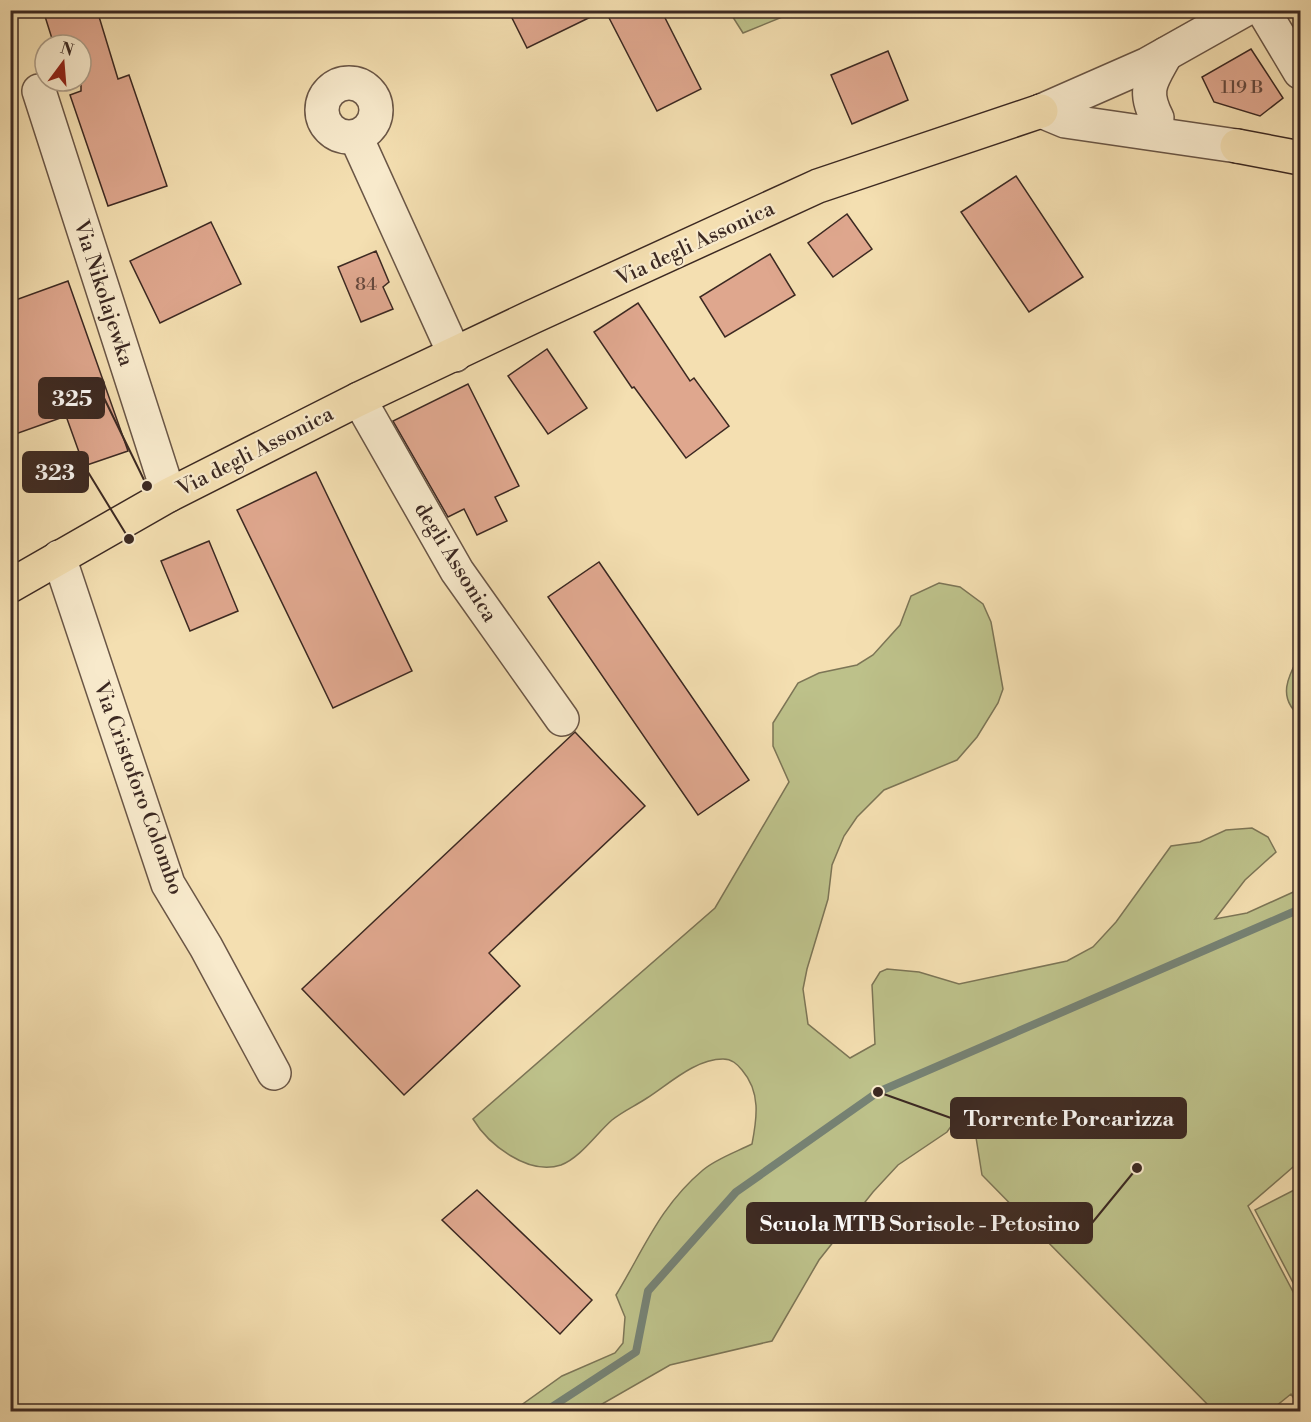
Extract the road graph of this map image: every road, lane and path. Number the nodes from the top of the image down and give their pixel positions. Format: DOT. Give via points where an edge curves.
graph roads {
  1 [pos="1244,10"];
  2 [pos="1263,10"];
  3 [pos="1166,54"];
  4 [pos="1300,72"];
  5 [pos="40,93"];
  6 [pos="1078,96"];
  7 [pos="1041,111"];
  8 [pos="1157,118"];
  9 [pos="356,137"];
  10 [pos="1237,146"];
  11 [pos="1300,158"];
  12 [pos="455,355"];
  13 [pos="358,399"];
  14 [pos="162,498"];
  15 [pos="59,557"];
  16 [pos="10,586"];
  17 [pos="562,719"];
  18 [pos="274,1073"];
  1 -- 3 [label="street, Via degli Assonica"];
  2 -- 4 [label="street"];
  3 -- 6 [label="street, Via degli Assonica"];
  3 -- 8 [label="street" via="1149,87 1149,102"];
  5 -- 14 [label="street, Via Nikolajewka"];
  6 -- 7 [label="street, Via degli Assonica"];
  6 -- 8 [label="street"];
  7 -- 10 [label="street" via="1065,121"];
  7 -- 12 [label="main road, Via degli Assonica" via="818,186"];
  8 -- 10 [label="street"];
  9 -- 12 [label="street"];
  10 -- 11 [label="main road"];
  12 -- 13 [label="main road, Via degli Assonica"];
  13 -- 14 [label="main road, Via degli Assonica"];
  13 -- 17 [label="street, degli Assonica" via="457,571"];
  14 -- 15 [label="main road, Via degli Assonica"];
  15 -- 16 [label="main road, Via degli Assonica"];
  15 -- 18 [label="street, Via Cristoforo Colombo" via="168,884"];
}
